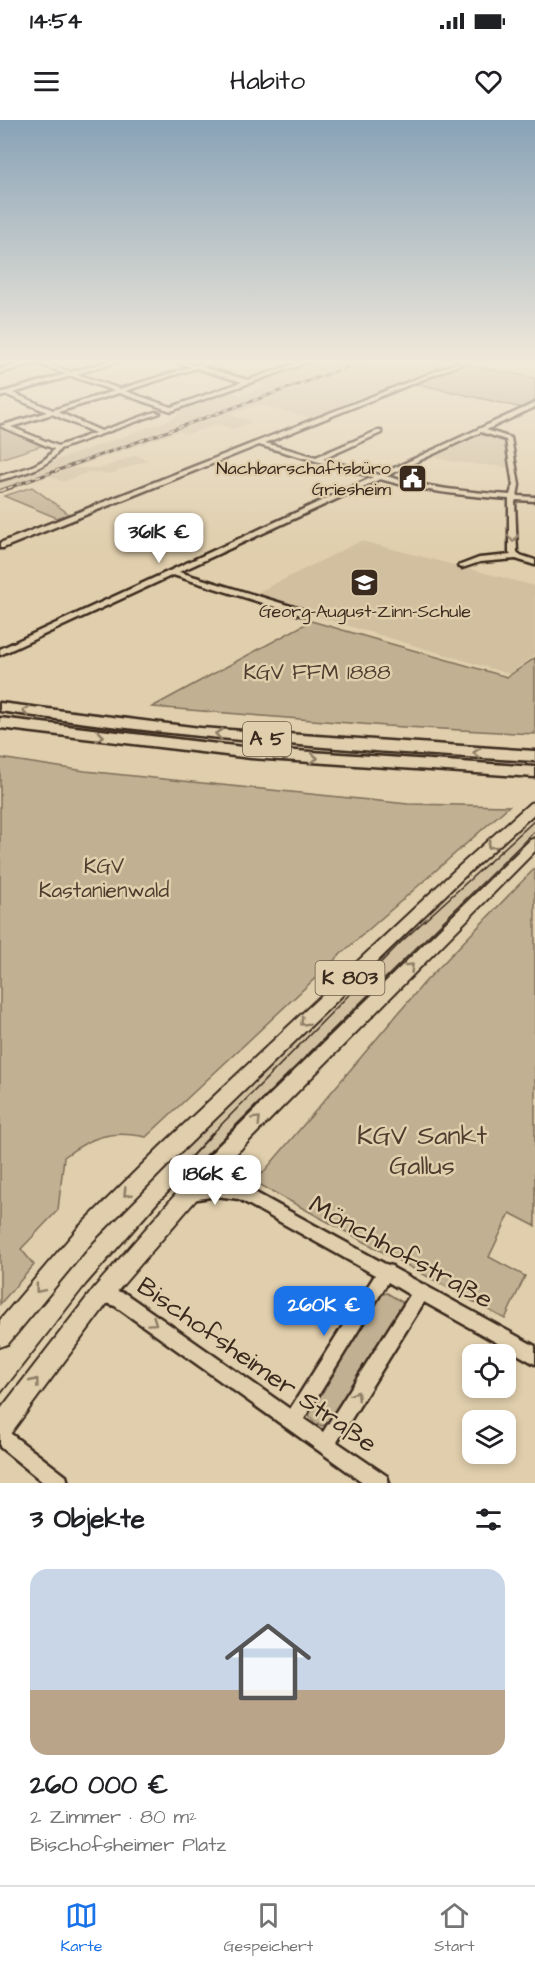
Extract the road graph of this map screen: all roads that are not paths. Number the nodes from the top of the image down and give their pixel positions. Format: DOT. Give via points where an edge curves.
graph roads {
  1 [pos="78,424"];
  2 [pos="130,424"];
  3 [pos="308,424"];
  4 [pos="494,424"];
  5 [pos="3,426"];
  6 [pos="480,430"];
  7 [pos="379,432"];
  8 [pos="101,433"];
  9 [pos="259,443"];
  10 [pos="58,448"];
  11 [pos="315,460"];
  12 [pos="0,466"];
  13 [pos="12,474"];
  14 [pos="0,478"];
  15 [pos="378,478"];
  16 [pos="514,498"];
  17 [pos="535,499"];
  18 [pos="0,546"];
  19 [pos="517,557"];
  20 [pos="535,563"];
  21 [pos="462,566"];
  22 [pos="171,572"];
  23 [pos="304,613"];
  24 [pos="0,652"];
  25 [pos="0,707"];
  26 [pos="0,723"];
  27 [pos="535,756"];
  28 [pos="535,772"];
  29 [pos="535,807"];
  30 [pos="535,843"];
  31 [pos="224,1153"];
  32 [pos="188,1193"];
  33 [pos="242,1193"];
  34 [pos="386,1272"];
  35 [pos="421,1292"];
  36 [pos="102,1294"];
  37 [pos="0,1336"];
  38 [pos="535,1355"];
  39 [pos="293,1421"];
  40 [pos="0,1429"];
  41 [pos="0,1436"];
  42 [pos="325,1444"];
  43 [pos="59,1483"];
  44 [pos="380,1483"];
  1 -- 8 [label="street"];
  2 -- 8 [label="street"];
  3 -- 9 [label="street"];
  4 -- 6 [label="street"];
  5 -- 10 [label="street"];
  6 -- 15 [label="street"];
  6 -- 16 [label="street" via="509,439 516,485"];
  7 -- 11 [label="street"];
  8 -- 10 [label="street"];
  9 -- 11 [label="street"];
  9 -- 18 [label="street"];
  10 -- 13 [label="street" via="50,460"];
  11 -- 15 [label="street"];
  12 -- 13 [label="street"];
  13 -- 14 [label="street"];
  15 -- 16 [label="street" via="441,491"];
  15 -- 22 [label="street"];
  16 -- 17 [label="street"];
  16 -- 19 [label="street, one-way" via="513,553"];
  19 -- 20 [label="street"];
  19 -- 21 [label="street" via="479,560"];
  22 -- 23 [label="street"];
  22 -- 24 [label="street"];
  27 -- 25 [label="highway, A 5, one-way" via="249,737"];
  26 -- 28 [label="highway, A 5, one-way" via="251,753"];
  29 -- 37 [label="main road, K 803, one-way" via="460,873 168,1152 86,1234"];
  31 -- 30 [label="main road, K 803, one-way"];
  31 -- 32 [label="main road, K 803"];
  31 -- 33 [label="street" via="229,1175"];
  32 -- 33 [label="street, Mönchhofstraße" via="216,1189"];
  32 -- 36 [label="main road"];
  33 -- 34 [label="street, Mönchhofstraße"];
  34 -- 35 [label="street, Mönchhofstraße"];
  34 -- 39 [label="street"];
  35 -- 38 [label="street, Mönchhofstraße"];
  42 -- 35 [label="street, one-way"];
  36 -- 39 [label="street, Bischofsheimer Straße, one-way" via="120,1299"];
  40 -- 36 [label="main road, one-way"];
  39 -- 42 [label="street, Bischofsheimer Straße"];
  41 -- 43 [label="street"];
  42 -- 44 [label="street, Bischofsheimer Straße"];
}
